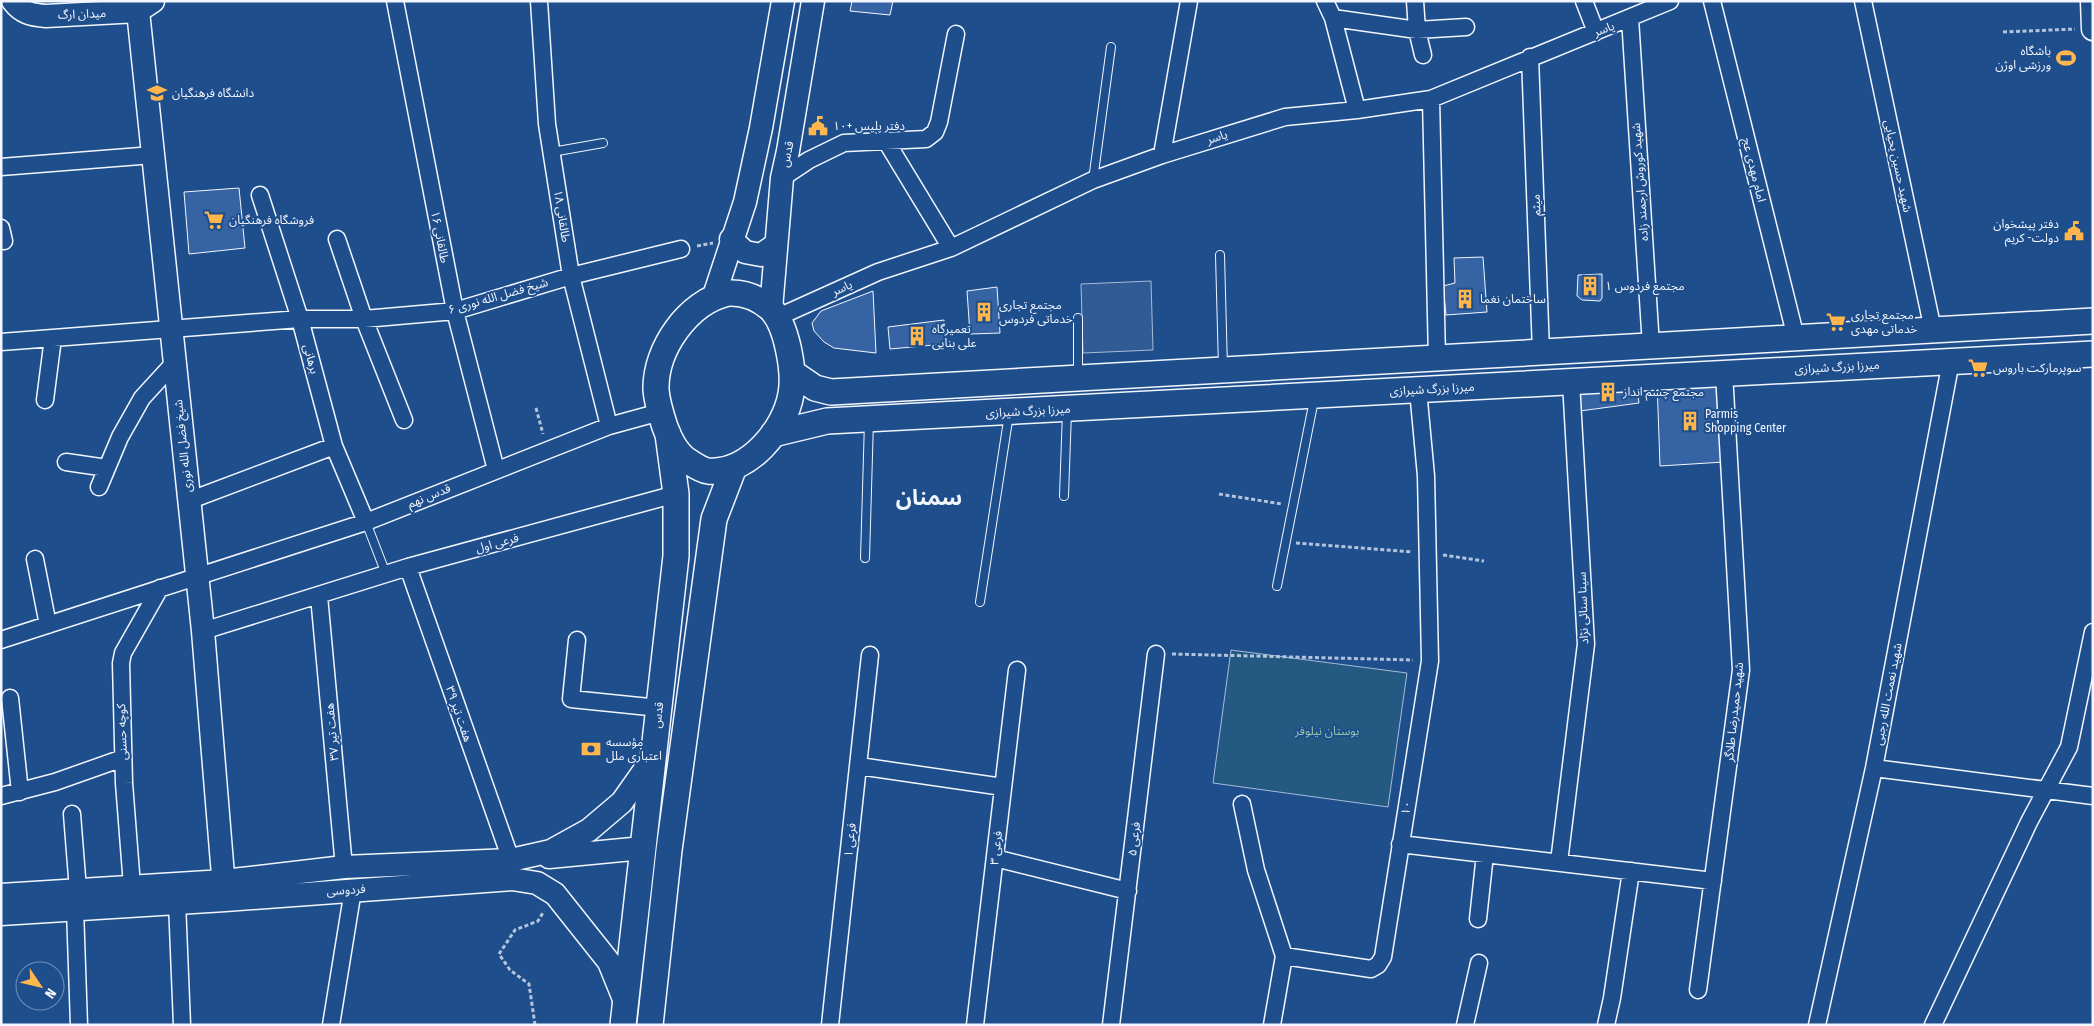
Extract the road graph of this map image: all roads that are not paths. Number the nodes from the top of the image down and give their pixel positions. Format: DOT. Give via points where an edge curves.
graph roads {
  1 [pos="13,1"];
  2 [pos="395,1"];
  3 [pos="539,1"];
  4 [pos="783,1"];
  5 [pos="813,1"];
  6 [pos="1189,1"];
  7 [pos="1325,1"];
  8 [pos="1415,1"];
  9 [pos="1584,1"];
  10 [pos="1670,1"];
  11 [pos="1712,1"];
  12 [pos="1864,1"];
  13 [pos="2092,1"];
  14 [pos="146,6"];
  15 [pos="1333,18"];
  16 [pos="1630,18"];
  17 [pos="1466,27"];
  18 [pos="2093,29"];
  19 [pos="1417,30"];
  20 [pos="1596,32"];
  21 [pos="956,34"];
  22 [pos="1111,47"];
  23 [pos="1423,55"];
  24 [pos="1530,58"];
  25 [pos="1431,99"];
  26 [pos="1357,110"];
  27 [pos="886,141"];
  28 [pos="604,143"];
  29 [pos="552,152"];
  30 [pos="153,155"];
  31 [pos="1162,155"];
  32 [pos="1,167"];
  33 [pos="782,178"];
  34 [pos="1093,180"];
  35 [pos="260,195"];
  36 [pos="337,239"];
  37 [pos="731,240"];
  38 [pos="775,246"];
  39 [pos="951,248"];
  40 [pos="681,249"];
  41 [pos="1220,255"];
  42 [pos="571,276"];
  43 [pos="714,296"];
  44 [pos="455,310"];
  45 [pos="774,313"];
  46 [pos="1078,318"];
  47 [pos="364,319"];
  48 [pos="300,320"];
  49 [pos="2093,321"];
  50 [pos="171,329"];
  51 [pos="1933,330"];
  52 [pos="54,338"];
  53 [pos="1796,338"];
  54 [pos="1,342"];
  55 [pos="1651,346"];
  56 [pos="1541,352"];
  57 [pos="2093,354"];
  58 [pos="1437,358"];
  59 [pos="1951,361"];
  60 [pos="174,362"];
  61 [pos="1223,370"];
  62 [pos="793,373"];
  63 [pos="1724,373"];
  64 [pos="1078,378"];
  65 [pos="1571,382"];
  66 [pos="985,383"];
  67 [pos="1418,390"];
  68 [pos="1315,395"];
  69 [pos="45,400"];
  70 [pos="1067,409"];
  71 [pos="1009,412"];
  72 [pos="985,413"];
  73 [pos="869,419"];
  74 [pos="404,420"];
  75 [pos="664,423"];
  76 [pos="609,426"];
  77 [pos="773,434"];
  78 [pos="334,446"];
  79 [pos="66,462"];
  80 [pos="734,467"];
  81 [pos="107,468"];
  82 [pos="496,470"];
  83 [pos="99,487"];
  84 [pos="676,494"];
  85 [pos="1064,496"];
  86 [pos="188,501"];
  87 [pos="366,522"];
  88 [pos="865,558"];
  89 [pos="35,559"];
  90 [pos="408,567"];
  91 [pos="386,574"];
  92 [pos="198,578"];
  93 [pos="1277,586"];
  94 [pos="160,588"];
  95 [pos="319,596"];
  96 [pos="980,602"];
  97 [pos="48,625"];
  98 [pos="203,631"];
  99 [pos="2093,632"];
  100 [pos="1,640"];
  101 [pos="577,640"];
  102 [pos="1156,654"];
  103 [pos="870,655"];
  104 [pos="1017,670"];
  105 [pos="10,698"];
  106 [pos="659,708"];
  107 [pos="123,758"];
  108 [pos="653,758"];
  109 [pos="859,766"];
  110 [pos="1874,768"];
  111 [pos="1003,787"];
  112 [pos="2046,790"];
  113 [pos="20,792"];
  114 [pos="1,796"];
  115 [pos="2093,796"];
  116 [pos="1242,804"];
  117 [pos="72,814"];
  118 [pos="1400,844"];
  119 [pos="643,848"];
  120 [pos="669,850"];
  121 [pos="1485,854"];
  122 [pos="995,858"];
  123 [pos="511,860"];
  124 [pos="1558,862"];
  125 [pos="344,867"];
  126 [pos="1631,871"];
  127 [pos="1713,881"];
  128 [pos="132,886"];
  129 [pos="354,890"];
  130 [pos="225,891"];
  131 [pos="1128,892"];
  132 [pos="1,895"];
  133 [pos="76,899"];
  134 [pos="177,902"];
  135 [pos="1,914"];
  136 [pos="1478,919"];
  137 [pos="1284,956"];
  138 [pos="1479,963"];
  139 [pos="1698,990"];
  140 [pos="624,1015"];
  141 [pos="79,1025"];
  142 [pos="182,1025"];
  143 [pos="331,1025"];
  144 [pos="650,1025"];
  145 [pos="830,1025"];
  146 [pos="975,1025"];
  147 [pos="1111,1025"];
  148 [pos="1272,1025"];
  149 [pos="1465,1025"];
  150 [pos="1606,1025"];
  151 [pos="1817,1025"];
  152 [pos="1933,1025"];
  1 -- 14 [label="main road, میدان ارگ" via="31,15"];
  2 -- 44 [label="street, طالقانی ۱۶"];
  3 -- 29 [label="street, طالقانی ۱۸" via="547,124"];
  4 -- 37 [label="main road" via="745,202"];
  5 -- 33 [label="main road, قدس"];
  6 -- 31 [label="street"];
  7 -- 15 [label="street"];
  8 -- 19 [label="street"];
  9 -- 20 [label="street"];
  10 -- 16 [label="street, یاسر"];
  11 -- 53 [label="street, امام مهدی عج"];
  12 -- 51 [label="street, شهید حسین یحیایی"];
  13 -- 18 [label="main road"];
  14 -- 30 [label="main road, شیخ فضل الله نوری"];
  15 -- 19 [label="street"];
  15 -- 26 [label="street"];
  16 -- 20 [label="street, یاسر"];
  16 -- 55 [label="street, شهید کوروش ارجمند زاده"];
  17 -- 19 [label="street"];
  19 -- 23 [label="street"];
  20 -- 24 [label="street, یاسر"];
  21 -- 27 [label="street" via="935,132 926,139"];
  22 -- 34 [label="lane"];
  24 -- 25 [label="street, یاسر"];
  24 -- 56 [label="street, میثم"];
  25 -- 26 [label="street, یاسر"];
  25 -- 58 [label="street"];
  26 -- 31 [label="street, یاسر" via="1285,117"];
  27 -- 33 [label="street" via="844,143"];
  27 -- 39 [label="street"];
  28 -- 29 [label="lane"];
  29 -- 42 [label="street, طالقانی ۱۸"];
  30 -- 32 [label="street"];
  30 -- 50 [label="main road, شیخ فضل الله نوری"];
  31 -- 34 [label="street, یاسر"];
  33 -- 38 [label="main road, قدس"];
  34 -- 39 [label="street, یاسر"];
  35 -- 48 [label="street, برهانی"];
  36 -- 47 [label="street"];
  37 -- 38 [label="main road" via="745,252 761,255"];
  37 -- 43 [label="main road"];
  38 -- 45 [label="main road, قدس"];
  39 -- 45 [label="street, یاسر" via="878,272"];
  40 -- 42 [label="street, شیخ فضل الله نوری ۶"];
  41 -- 61 [label="lane"];
  42 -- 44 [label="street, شیخ فضل الله نوری ۶"];
  42 -- 76 [label="street, طالقانی ۱۸"];
  43 -- 45 [label="main road" via="742,293 759,300"];
  43 -- 75 [label="main road" via="692,312 676,330 658,369 656,390"];
  44 -- 47 [label="street, شیخ فضل الله نوری ۶"];
  44 -- 82 [label="street, طالقانی ۱۶"];
  45 -- 62 [label="main road" via="782,328"];
  46 -- 64 [label="lane"];
  47 -- 48 [label="street, شیخ فضل الله نوری ۶"];
  47 -- 74 [label="street"];
  48 -- 50 [label="street, شیخ فضل الله نوری ۶"];
  48 -- 78 [label="street, برهانی"];
  49 -- 51 [label="main road"];
  50 -- 52 [label="street, شیخ فضل الله نوری ۶"];
  50 -- 60 [label="main road, شیخ فضل الله نوری"];
  51 -- 53 [label="main road"];
  52 -- 54 [label="street, شیخ فضل الله نوری ۶"];
  52 -- 69 [label="street"];
  53 -- 55 [label="main road"];
  55 -- 56 [label="main road"];
  56 -- 58 [label="main road"];
  57 -- 59 [label="main road, میرزا بزرگ شیرازی"];
  58 -- 61 [label="main road"];
  59 -- 63 [label="main road, میرزا بزرگ شیرازی"];
  59 -- 110 [label="street, شهید نعمت الله رجبی"];
  60 -- 81 [label="street" via="142,398"];
  60 -- 86 [label="main road, شیخ فضل الله نوری"];
  61 -- 64 [label="main road"];
  62 -- 66 [label="main road" via="815,388 831,392"];
  62 -- 77 [label="main road" via="785,415"];
  63 -- 65 [label="main road, میرزا بزرگ شیرازی"];
  63 -- 127 [label="street, شهید حمیدرضا طلاگر" via="1741,670"];
  64 -- 66 [label="main road"];
  65 -- 67 [label="main road, میرزا بزرگ شیرازی"];
  65 -- 124 [label="street, سینا سنائی نژاد" via="1586,644"];
  66 -- 72 [label="main road"];
  67 -- 68 [label="main road, میرزا بزرگ شیرازی"];
  67 -- 118 [label="street, ۱۰" via="1426,476 1430,661"];
  68 -- 70 [label="main road, میرزا بزرگ شیرازی"];
  68 -- 93 [label="lane"];
  70 -- 71 [label="main road, میرزا بزرگ شیرازی"];
  70 -- 85 [label="lane"];
  71 -- 72 [label="main road, میرزا بزرگ شیرازی"];
  71 -- 96 [label="lane"];
  72 -- 73 [label="main road, میرزا بزرگ شیرازی"];
  73 -- 77 [label="main road, میرزا بزرگ شیرازی" via="827,421"];
  73 -- 88 [label="lane"];
  75 -- 76 [label="street, قدس نهم"];
  75 -- 80 [label="main road" via="682,457 694,465 706,471"];
  75 -- 84 [label="main road, قدس"];
  76 -- 82 [label="street, قدس نهم"];
  77 -- 80 [label="main road" via="757,451"];
  78 -- 86 [label="street"];
  78 -- 87 [label="street, برهانی"];
  79 -- 81 [label="street"];
  80 -- 120 [label="main road" via="714,519"];
  81 -- 83 [label="street"];
  82 -- 87 [label="street, قدس نهم"];
  84 -- 90 [label="street, فرعی اول"];
  84 -- 106 [label="main road, قدس" via="676,556"];
  86 -- 92 [label="main road, شیخ فضل الله نوری"];
  87 -- 91 [label="lane"];
  87 -- 92 [label="street, قدس نهم"];
  89 -- 97 [label="street"];
  90 -- 91 [label="street, فرعی اول"];
  90 -- 123 [label="street, هفت تیر ۳۹"];
  91 -- 95 [label="street, فرعی اول"];
  92 -- 94 [label="street, قدس نهم"];
  92 -- 98 [label="main road, شیخ فضل الله نوری"];
  94 -- 97 [label="street, قدس نهم"];
  94 -- 107 [label="street, کوچه حسنی" via="123,654 120,673"];
  95 -- 98 [label="street, فرعی اول"];
  95 -- 125 [label="street, هفت تیر ۳۷"];
  97 -- 100 [label="street, قدس نهم"];
  98 -- 130 [label="main road, شیخ فضل الله نوری"];
  99 -- 112 [label="street" via="2069,747"];
  101 -- 106 [label="street" via="571,699"];
  102 -- 131 [label="street, فرعی ۵"];
  103 -- 109 [label="street, فرعی ۱"];
  104 -- 111 [label="street, فرعی ۳"];
  105 -- 113 [label="street"];
  106 -- 108 [label="main road, قدس"];
  107 -- 113 [label="street"];
  107 -- 128 [label="street, کوچه حسنی"];
  108 -- 119 [label="main road, قدس"];
  108 -- 123 [label="main road, فردوسی" via="622,802 590,830 551,851"];
  109 -- 111 [label="street"];
  109 -- 145 [label="street, فرعی ۱"];
  110 -- 112 [label="street"];
  110 -- 151 [label="street, شهید نعمت الله رجبی"];
  111 -- 122 [label="street, فرعی ۳"];
  112 -- 115 [label="street"];
  112 -- 152 [label="street"];
  113 -- 114 [label="street"];
  116 -- 137 [label="street" via="1256,870"];
  117 -- 133 [label="street"];
  118 -- 121 [label="street"];
  118 -- 137 [label="street, ۱۰" via="1383,957 1378,964 1371,969"];
  119 -- 120 [label="main road"];
  119 -- 123 [label="main road, فردوسی"];
  119 -- 140 [label="main road, قدس"];
  120 -- 144 [label="main road"];
  121 -- 124 [label="street"];
  121 -- 136 [label="street"];
  122 -- 131 [label="street"];
  122 -- 146 [label="street, فرعی ۳"];
  123 -- 125 [label="main road, فردوسی"];
  124 -- 126 [label="street"];
  125 -- 130 [label="main road, فردوسی"];
  126 -- 127 [label="street"];
  126 -- 150 [label="street"];
  127 -- 139 [label="street, شهید حمیدرضا طلاگر"];
  128 -- 130 [label="main road, فردوسی"];
  128 -- 133 [label="main road, فردوسی"];
  129 -- 130 [label="main road, فردوسی"];
  129 -- 140 [label="main road, فردوسی" via="512,879 537,883 555,894 609,962"];
  129 -- 143 [label="street"];
  130 -- 134 [label="main road, فردوسی"];
  131 -- 147 [label="street, فرعی ۵"];
  132 -- 133 [label="main road, فردوسی"];
  133 -- 134 [label="main road, فردوسی"];
  133 -- 135 [label="main road, فردوسی"];
  133 -- 141 [label="street"];
  134 -- 142 [label="street"];
  137 -- 148 [label="street"];
  138 -- 149 [label="street"];
}
